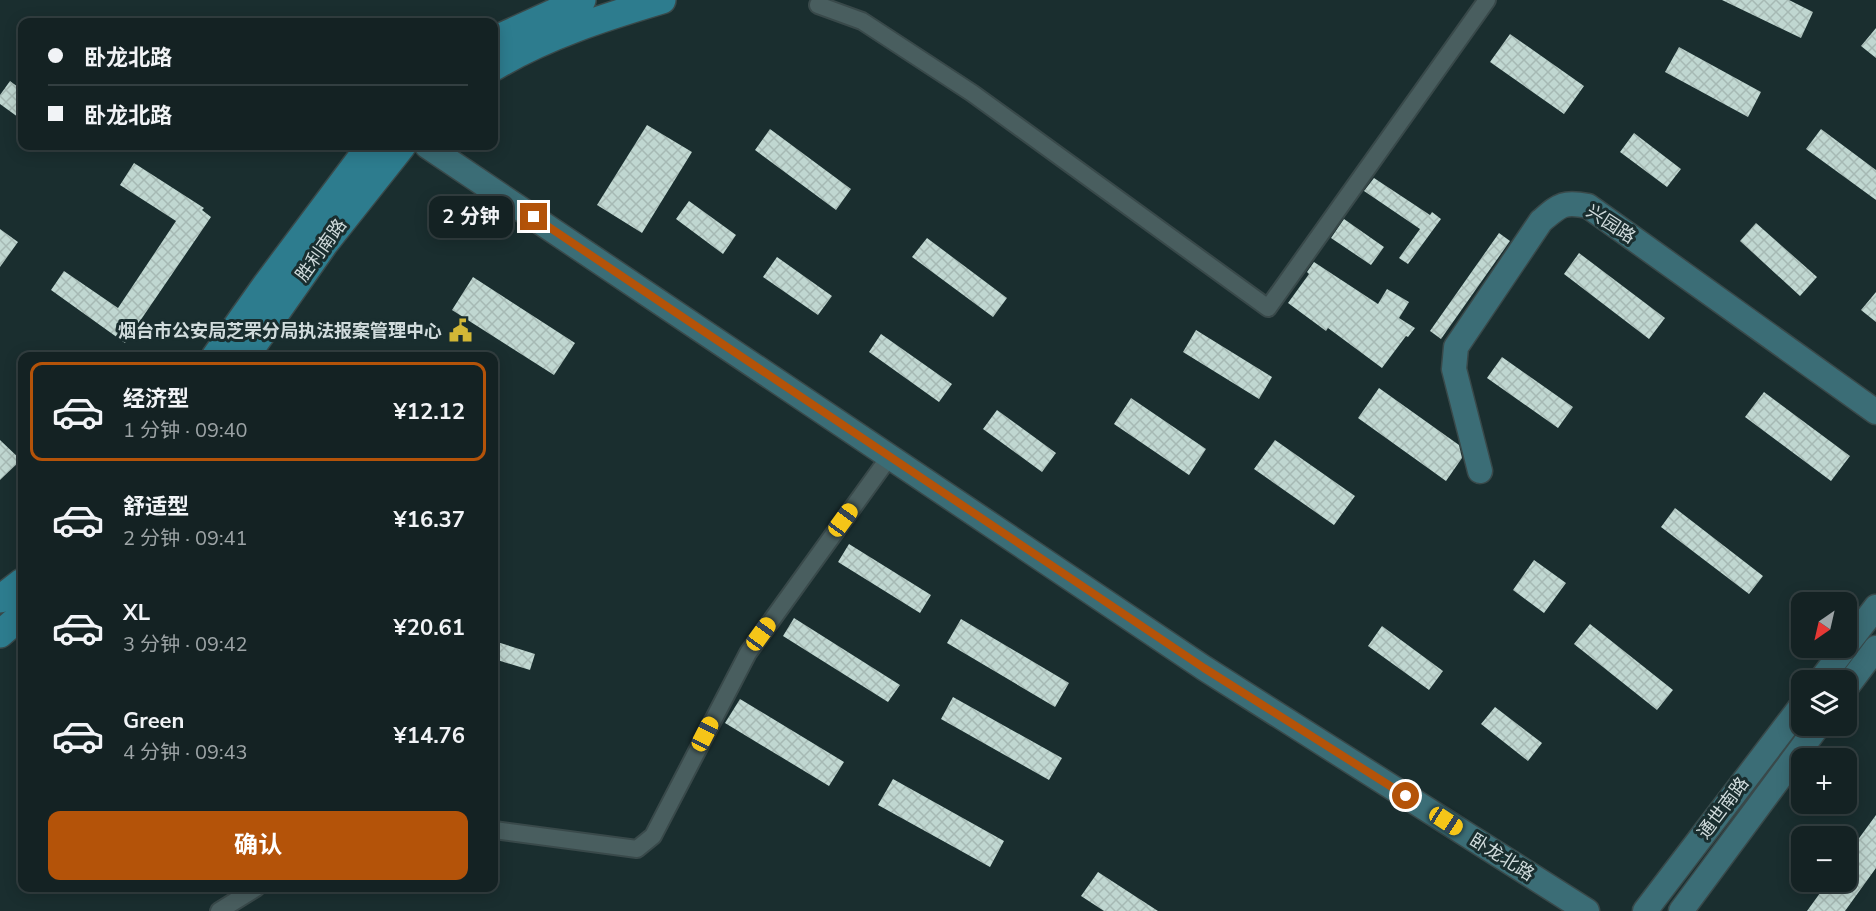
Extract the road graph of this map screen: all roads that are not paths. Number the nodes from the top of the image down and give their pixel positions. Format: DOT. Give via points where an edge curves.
graph roads {
  1 [pos="582,0"];
  2 [pos="662,0"];
  3 [pos="1487,0"];
  4 [pos="818,5"];
  5 [pos="498,38"];
  6 [pos="498,65"];
  7 [pos="367,150"];
  8 [pos="399,150"];
  9 [pos="433,150"];
  10 [pos="219,352"];
  11 [pos="249,352"];
  12 [pos="1876,412"];
  13 [pos="890,456"];
  14 [pos="1480,471"];
  15 [pos="18,585"];
  16 [pos="0,599"];
  17 [pos="1876,607"];
  18 [pos="18,618"];
  19 [pos="1857,632"];
  20 [pos="0,634"];
  21 [pos="1876,648"];
  22 [pos="1838,658"];
  23 [pos="1828,670"];
  24 [pos="1857,673"];
  25 [pos="1791,719"];
  26 [pos="1811,736"];
  27 [pos="498,831"];
  28 [pos="250,892"];
  29 [pos="219,911"];
  30 [pos="1587,911"];
  31 [pos="1645,911"];
  32 [pos="1681,911"];
  1 -- 5 [label="main road"];
  2 -- 6 [label="main road" via="617,13"];
  3 -- 4 [label="street" via="1268,308 972,93 862,21"];
  7 -- 10 [label="main road, 胜利南路"];
  8 -- 11 [label="main road, 胜利南路" via="325,243"];
  9 -- 13 [label="street, 卧龙北路"];
  12 -- 14 [label="street, 兴园路" via="1588,206 1570,202 1541,221 1456,347 1454,369"];
  13 -- 27 [label="street" via="748,652 653,836 636,849"];
  13 -- 30 [label="street, 卧龙北路" via="1204,668"];
  15 -- 16 [label="main road"];
  17 -- 19 [label="street"];
  18 -- 20 [label="main road"];
  21 -- 24 [label="street"];
  22 -- 23 [label="street"];
  25 -- 31 [label="street, 通世南路"];
  26 -- 32 [label="street, 通世南路"];
  28 -- 29 [label="street"];
}
